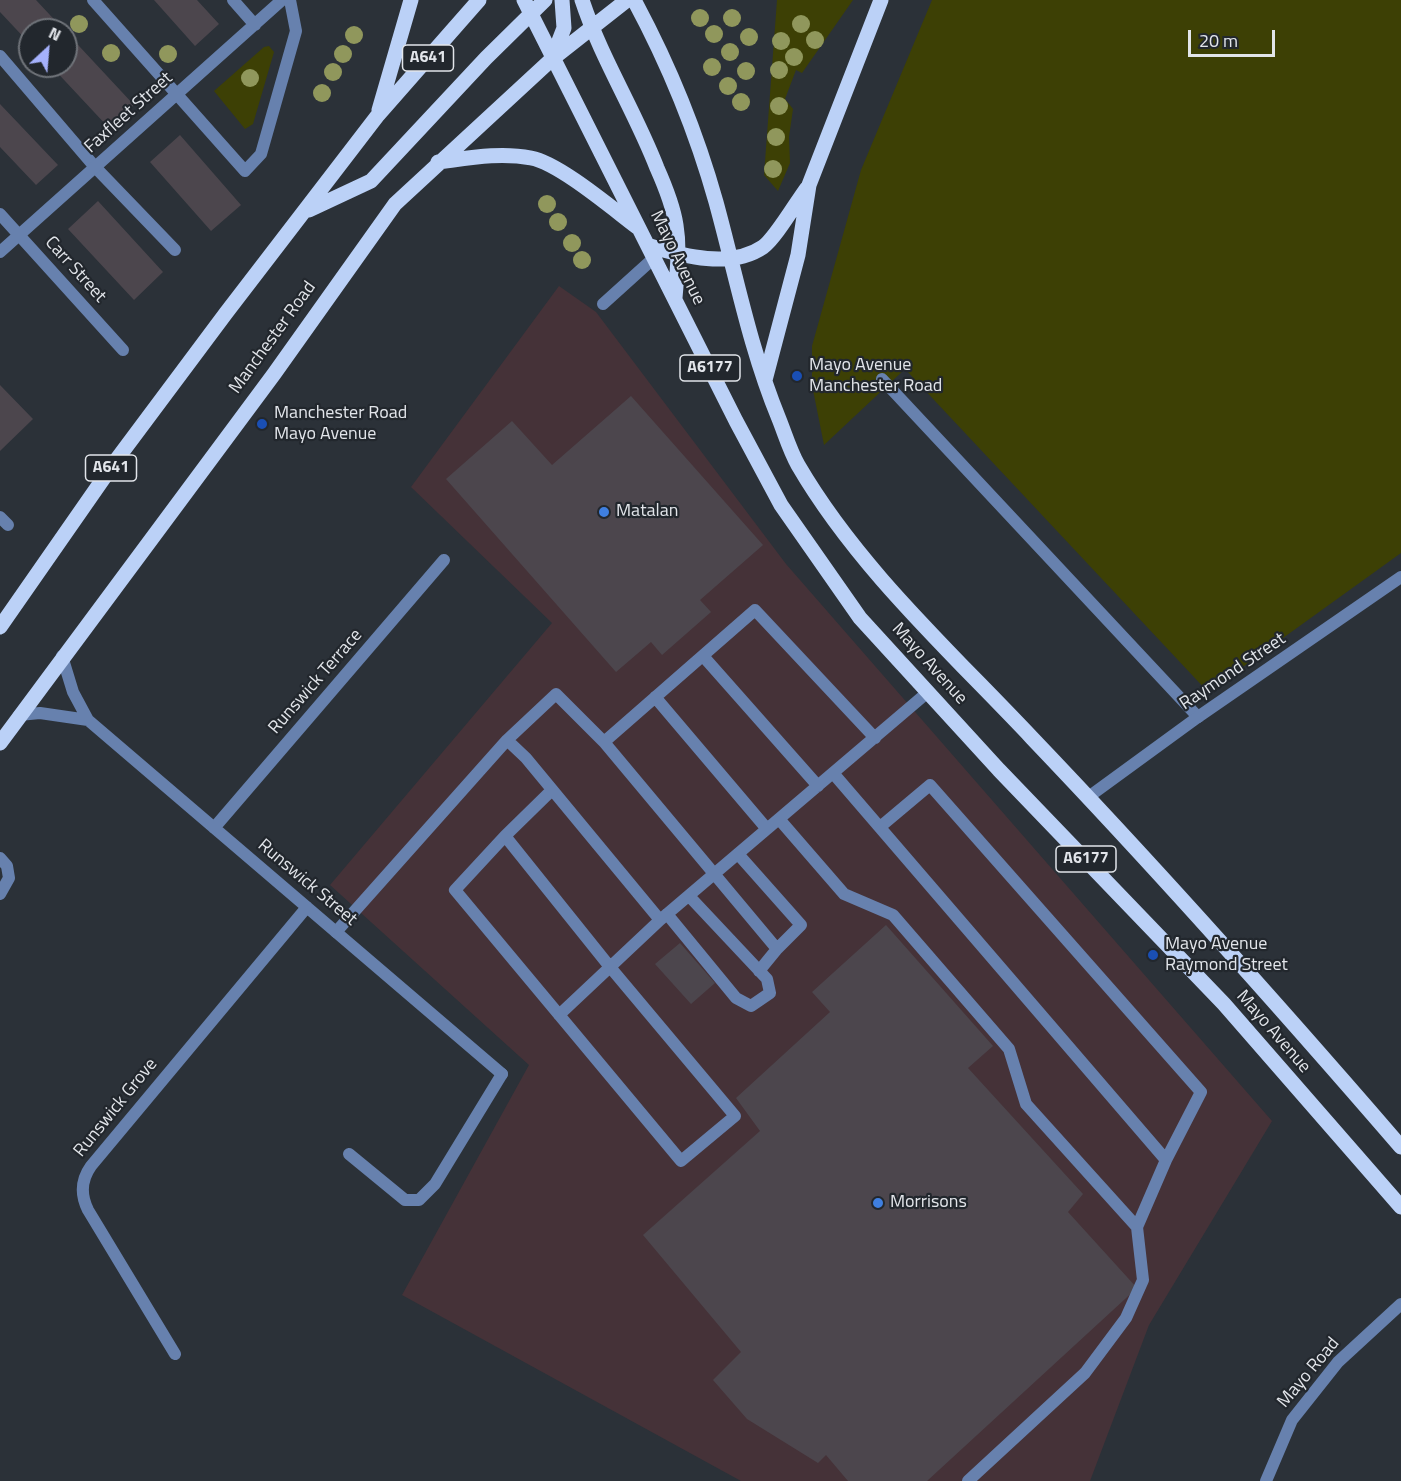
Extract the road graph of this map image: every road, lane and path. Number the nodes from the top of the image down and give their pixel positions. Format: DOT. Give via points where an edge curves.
graph roads {
  1 [pos="93,0"];
  2 [pos="233,0"];
  3 [pos="282,0"];
  4 [pos="291,0"];
  5 [pos="411,0"];
  6 [pos="479,0"];
  7 [pos="544,0"];
  8 [pos="562,0"];
  9 [pos="582,0"];
  10 [pos="627,0"];
  11 [pos="634,0"];
  12 [pos="881,0"];
  13 [pos="528,6"];
  14 [pos="255,24"];
  15 [pos="591,27"];
  16 [pos="0,56"];
  17 [pos="552,59"];
  18 [pos="177,94"];
  19 [pos="378,116"];
  20 [pos="438,162"];
  21 [pos="95,167"];
  22 [pos="809,185"];
  23 [pos="306,211"];
  24 [pos="0,214"];
  25 [pos="642,230"];
  26 [pos="19,235"];
  27 [pos="175,250"];
  28 [pos="0,252"];
  29 [pos="652,252"];
  30 [pos="679,255"];
  31 [pos="729,257"];
  32 [pos="675,298"];
  33 [pos="603,304"];
  34 [pos="123,350"];
  35 [pos="882,379"];
  36 [pos="765,383"];
  37 [pos="444,560"];
  38 [pos="1401,577"];
  39 [pos="0,627"];
  40 [pos="62,656"];
  41 [pos="703,656"];
  42 [pos="928,692"];
  43 [pos="655,697"];
  44 [pos="19,715"];
  45 [pos="1198,717"];
  46 [pos="88,720"];
  47 [pos="875,738"];
  48 [pos="507,740"];
  49 [pos="604,742"];
  50 [pos="0,743"];
  51 [pos="833,773"];
  52 [pos="818,786"];
  53 [pos="552,790"];
  54 [pos="1087,798"];
  55 [pos="779,819"];
  56 [pos="880,827"];
  57 [pos="214,828"];
  58 [pos="767,829"];
  59 [pos="505,836"];
  60 [pos="738,854"];
  61 [pos="0,858"];
  62 [pos="715,874"];
  63 [pos="0,894"];
  64 [pos="689,896"];
  65 [pos="307,907"];
  66 [pos="664,917"];
  67 [pos="336,932"];
  68 [pos="777,949"];
  69 [pos="609,967"];
  70 [pos="759,971"];
  71 [pos="558,1015"];
  72 [pos="1401,1147"];
  73 [pos="349,1154"];
  74 [pos="1166,1160"];
  75 [pos="1401,1207"];
  76 [pos="1137,1227"];
  77 [pos="1401,1304"];
  78 [pos="175,1353"];
  79 [pos="968,1481"];
  80 [pos="1266,1481"];
  1 -- 18 [label="street"];
  2 -- 14 [label="street"];
  3 -- 14 [label="street, Faxfleet Street"];
  4 -- 18 [label="street" via="296,31 261,154 244,171"];
  5 -- 19 [label="main road"];
  6 -- 19 [label="main road, A641"];
  7 -- 13 [label="main road"];
  8 -- 17 [label="main road" via="564,28"];
  9 -- 15 [label="main road"];
  10 -- 15 [label="main road, Manchester Road"];
  11 -- 31 [label="main road, Mayo Avenue / A6177" via="685,103"];
  12 -- 22 [label="main road"];
  13 -- 17 [label="main road, A6177"];
  13 -- 23 [label="main road" via="371,181"];
  14 -- 18 [label="street, Faxfleet Street"];
  15 -- 17 [label="main road, Manchester Road"];
  15 -- 30 [label="main road" via="647,141 669,196"];
  16 -- 21 [label="street"];
  17 -- 20 [label="main road, Manchester Road"];
  17 -- 25 [label="main road, Mayo Avenue / A6177"];
  18 -- 21 [label="street, Faxfleet Street"];
  19 -- 23 [label="main road, A641"];
  20 -- 25 [label="main road" via="497,155 534,158 574,179"];
  20 -- 40 [label="main road, Manchester Road" via="395,204 359,250 274,374"];
  21 -- 26 [label="street, Faxfleet Street"];
  21 -- 27 [label="street"];
  22 -- 31 [label="main road" via="764,246 746,255"];
  22 -- 36 [label="main road" via="798,255"];
  23 -- 39 [label="main road, A641" via="117,459"];
  24 -- 26 [label="street, Carr Street"];
  25 -- 29 [label="main road, Mayo Avenue / A6177"];
  26 -- 28 [label="street, Faxfleet Street"];
  26 -- 34 [label="street, Carr Street"];
  29 -- 30 [label="main road"];
  29 -- 32 [label="main road, Mayo Avenue / A6177"];
  29 -- 33 [label="street"];
  30 -- 31 [label="main road"];
  30 -- 32 [label="main road"];
  31 -- 36 [label="main road, Mayo Avenue / A6177"];
  32 -- 42 [label="main road, Mayo Avenue / A6177" via="781,505 860,618"];
  35 -- 45 [label="street"];
  36 -- 54 [label="main road, Mayo Avenue / A6177" via="797,462 837,523 924,624"];
  37 -- 57 [label="street, Runswick Terrace"];
  38 -- 45 [label="street, Raymond Street"];
  40 -- 44 [label="main road, Manchester Road"];
  40 -- 46 [label="street, Runswick Street" via="73,692"];
  41 -- 43 [label="street"];
  41 -- 47 [label="street" via="755,610"];
  41 -- 52 [label="street"];
  42 -- 47 [label="street"];
  42 -- 75 [label="main road, Mayo Avenue / A6177" via="1224,1004"];
  43 -- 49 [label="street"];
  43 -- 58 [label="street"];
  44 -- 46 [label="street" via="40,713"];
  44 -- 50 [label="main road, Manchester Road"];
  45 -- 54 [label="street, Raymond Street"];
  46 -- 57 [label="street, Runswick Street"];
  47 -- 51 [label="street"];
  48 -- 49 [label="street" via="556,694"];
  48 -- 53 [label="street"];
  48 -- 67 [label="street"];
  49 -- 62 [label="street"];
  51 -- 52 [label="street"];
  51 -- 56 [label="street"];
  52 -- 55 [label="street"];
  53 -- 59 [label="street"];
  53 -- 66 [label="street"];
  54 -- 72 [label="main road, Mayo Avenue / A6177" via="1256,978"];
  55 -- 58 [label="street"];
  55 -- 76 [label="street" via="844,894 893,915 1010,1049 1026,1104"];
  56 -- 74 [label="street"];
  56 -- 74 [label="street" via="930,784 1194,1083 1201,1092"];
  57 -- 65 [label="street, Runswick Street"];
  58 -- 60 [label="street"];
  59 -- 69 [label="street"];
  59 -- 71 [label="street" via="455,890"];
  60 -- 62 [label="street"];
  60 -- 68 [label="street" via="801,925"];
  61 -- 63 [label="street" via="7,866 9,878"];
  62 -- 64 [label="street"];
  62 -- 68 [label="street"];
  64 -- 66 [label="street"];
  64 -- 70 [label="street"];
  65 -- 67 [label="street, Runswick Street"];
  65 -- 78 [label="street, Runswick Grove" via="91,1166 82,1183 88,1210"];
  66 -- 69 [label="street"];
  66 -- 70 [label="street" via="736,998 751,1006 770,993 767,979"];
  67 -- 73 [label="street, Runswick Street" via="502,1074 435,1184 419,1200 405,1200"];
  68 -- 70 [label="street"];
  69 -- 71 [label="street"];
  69 -- 71 [label="street" via="735,1116 681,1161"];
  74 -- 76 [label="street"];
  76 -- 79 [label="street" via="1143,1280 1126,1318 1085,1373"];
  77 -- 80 [label="street, Mayo Road" via="1338,1362 1292,1420"];
}
